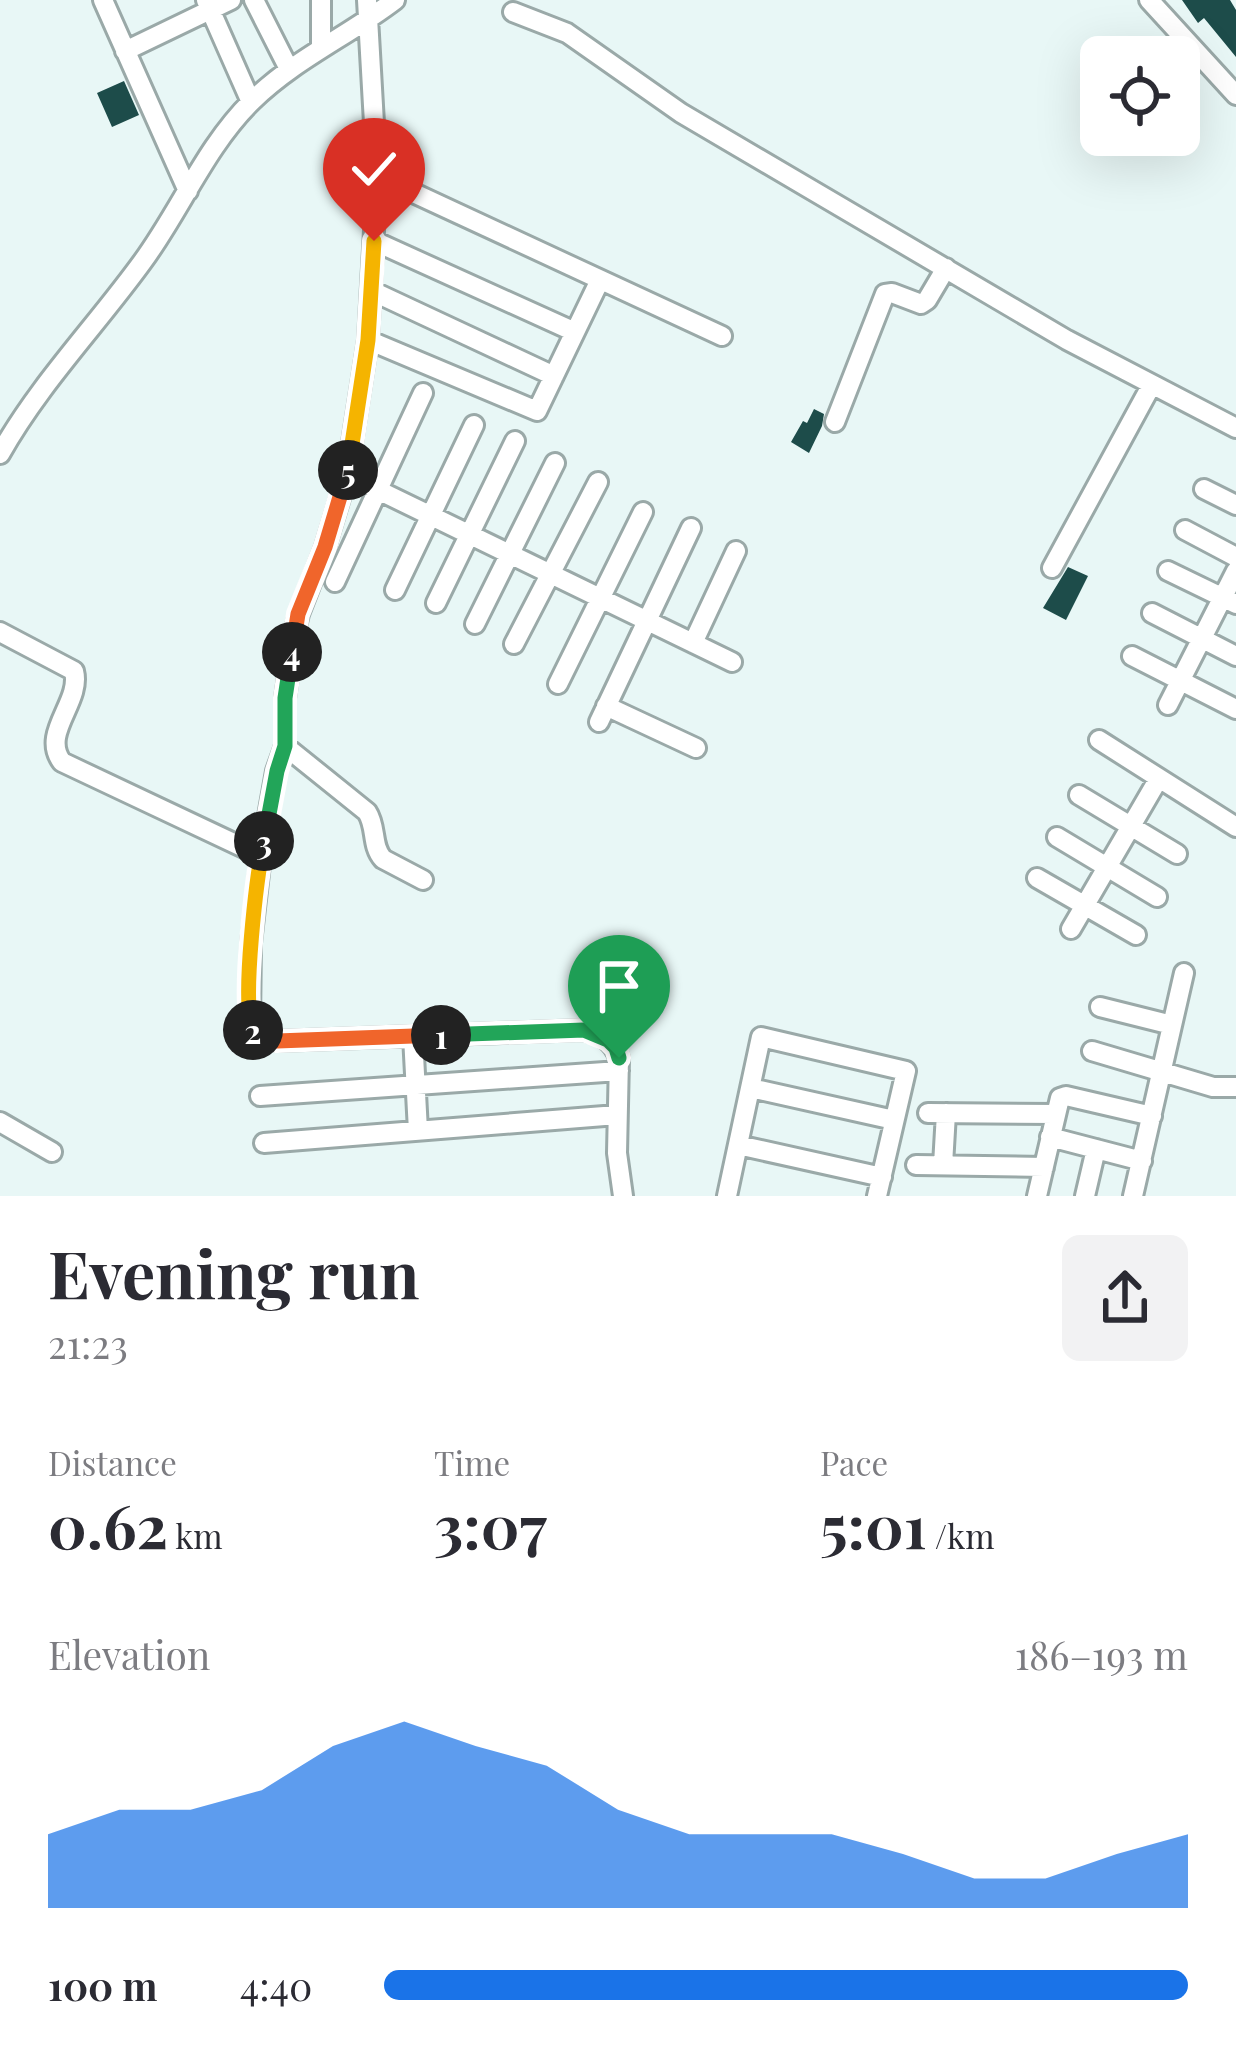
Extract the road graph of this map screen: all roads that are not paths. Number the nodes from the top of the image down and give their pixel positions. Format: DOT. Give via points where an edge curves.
graph roads {
  1 [pos="103,0"];
  2 [pos="231,0"];
  3 [pos="254,0"];
  4 [pos="321,0"];
  5 [pos="395,0"];
  6 [pos="1149,0"];
  7 [pos="209,5"];
  8 [pos="368,10"];
  9 [pos="514,12"];
  10 [pos="321,46"];
  11 [pos="125,51"];
  12 [pos="290,68"];
  13 [pos="1236,95"];
  14 [pos="251,102"];
  15 [pos="377,176"];
  16 [pos="188,191"];
  17 [pos="374,241"];
  18 [pos="946,268"];
  19 [pos="600,280"];
  20 [pos="372,291"];
  21 [pos="575,332"];
  22 [pos="722,336"];
  23 [pos="368,340"];
  24 [pos="554,376"];
  25 [pos="1151,386"];
  26 [pos="423,394"];
  27 [pos="835,422"];
  28 [pos="474,424"];
  29 [pos="1236,428"];
  30 [pos="515,441"];
  31 [pos="0,454"];
  32 [pos="555,464"];
  33 [pos="347,475"];
  34 [pos="598,482"];
  35 [pos="1204,489"];
  36 [pos="377,490"];
  37 [pos="1236,505"];
  38 [pos="643,512"];
  39 [pos="430,515"];
  40 [pos="691,528"];
  41 [pos="1185,530"];
  42 [pos="470,535"];
  43 [pos="736,551"];
  44 [pos="510,554"];
  45 [pos="1236,557"];
  46 [pos="1052,568"];
  47 [pos="1168,571"];
  48 [pos="1236,572"];
  49 [pos="550,574"];
  50 [pos="335,582"];
  51 [pos="395,590"];
  52 [pos="601,598"];
  53 [pos="1229,601"];
  54 [pos="436,603"];
  55 [pos="1152,613"];
  56 [pos="646,620"];
  57 [pos="475,624"];
  58 [pos="0,632"];
  59 [pos="1202,638"];
  60 [pos="693,643"];
  61 [pos="514,644"];
  62 [pos="1132,656"];
  63 [pos="1236,656"];
  64 [pos="732,662"];
  65 [pos="1180,681"];
  66 [pos="558,684"];
  67 [pos="1168,704"];
  68 [pos="1236,709"];
  69 [pos="1099,740"];
  70 [pos="285,746"];
  71 [pos="697,748"];
  72 [pos="1159,778"];
  73 [pos="1079,795"];
  74 [pos="1130,826"];
  75 [pos="1236,827"];
  76 [pos="1057,837"];
  77 [pos="1177,854"];
  78 [pos="261,856"];
  79 [pos="1107,867"];
  80 [pos="1037,878"];
  81 [pos="423,880"];
  82 [pos="1156,896"];
  83 [pos="1084,905"];
  84 [pos="1071,929"];
  85 [pos="1136,935"];
  86 [pos="1184,973"];
  87 [pos="1100,1007"];
  88 [pos="1172,1025"];
  89 [pos="412,1036"];
  90 [pos="1092,1051"];
  91 [pos="619,1071"];
  92 [pos="1162,1072"];
  93 [pos="415,1085"];
  94 [pos="1236,1087"];
  95 [pos="751,1088"];
  96 [pos="260,1096"];
  97 [pos="1056,1114"];
  98 [pos="616,1115"];
  99 [pos="1152,1116"];
  100 [pos="894,1120"];
  101 [pos="0,1122"];
  102 [pos="418,1131"];
  103 [pos="1051,1137"];
  104 [pos="264,1143"];
  105 [pos="738,1144"];
  106 [pos="1096,1149"];
  107 [pos="52,1152"];
  108 [pos="916,1165"];
  109 [pos="943,1165"];
  110 [pos="1044,1167"];
  111 [pos="1140,1167"];
  112 [pos="879,1186"];
  113 [pos="623,1196"];
  114 [pos="727,1196"];
  115 [pos="1037,1196"];
  116 [pos="1085,1196"];
  117 [pos="1133,1196"];
  118 [pos="1147,1196"];
  1 -- 11 [label="street"];
  2 -- 7 [label="street"];
  3 -- 12 [label="street"];
  4 -- 10 [label="street"];
  5 -- 8 [label="street"];
  6 -- 13 [label="street"];
  7 -- 11 [label="street"];
  7 -- 14 [label="street"];
  8 -- 10 [label="street"];
  8 -- 15 [label="street"];
  9 -- 18 [label="street" via="567,33 681,113"];
  10 -- 12 [label="street"];
  11 -- 16 [label="street"];
  12 -- 14 [label="street"];
  14 -- 16 [label="street"];
  15 -- 17 [label="street"];
  15 -- 19 [label="street"];
  16 -- 31 [label="street"];
  17 -- 20 [label="street"];
  17 -- 21 [label="street"];
  18 -- 25 [label="street"];
  18 -- 27 [label="street" via="921,304 885,294"];
  19 -- 21 [label="street"];
  19 -- 22 [label="street"];
  20 -- 23 [label="street"];
  20 -- 24 [label="street"];
  21 -- 24 [label="street"];
  23 -- 24 [label="street" via="537,411"];
  23 -- 33 [label="street"];
  25 -- 29 [label="street"];
  25 -- 46 [label="street"];
  26 -- 36 [label="street"];
  28 -- 39 [label="street"];
  30 -- 42 [label="street"];
  32 -- 44 [label="street"];
  33 -- 36 [label="street"];
  33 -- 70 [label="street" via="298,614"];
  34 -- 49 [label="street"];
  35 -- 37 [label="street"];
  36 -- 39 [label="street"];
  36 -- 50 [label="street"];
  38 -- 52 [label="street"];
  39 -- 42 [label="street"];
  39 -- 51 [label="street"];
  40 -- 56 [label="street"];
  41 -- 45 [label="street"];
  42 -- 44 [label="street"];
  42 -- 54 [label="street"];
  43 -- 60 [label="street"];
  44 -- 49 [label="street"];
  44 -- 57 [label="street"];
  47 -- 53 [label="street"];
  48 -- 53 [label="street"];
  49 -- 52 [label="street"];
  49 -- 61 [label="street"];
  52 -- 56 [label="street"];
  52 -- 66 [label="street"];
  53 -- 59 [label="street"];
  55 -- 59 [label="street"];
  56 -- 60 [label="street"];
  56 -- 71 [label="street" via="603,714"];
  58 -- 78 [label="street" via="74,671 77,685 55,740 62,762"];
  59 -- 63 [label="street"];
  59 -- 65 [label="street"];
  60 -- 64 [label="street"];
  62 -- 65 [label="street"];
  65 -- 67 [label="street"];
  65 -- 68 [label="street"];
  69 -- 72 [label="street"];
  70 -- 78 [label="street"];
  70 -- 81 [label="street" via="367,812 383,859"];
  72 -- 74 [label="street"];
  72 -- 75 [label="street"];
  73 -- 74 [label="street"];
  74 -- 77 [label="street"];
  74 -- 79 [label="street"];
  76 -- 79 [label="street"];
  78 -- 89 [label="street" via="248,1017 254,1030 277,1041"];
  79 -- 82 [label="street"];
  79 -- 83 [label="street"];
  80 -- 83 [label="street"];
  83 -- 84 [label="street"];
  83 -- 85 [label="street"];
  86 -- 88 [label="street"];
  87 -- 88 [label="street"];
  88 -- 92 [label="street"];
  89 -- 91 [label="street" via="584,1030 616,1048"];
  89 -- 93 [label="street"];
  90 -- 92 [label="street"];
  91 -- 93 [label="street"];
  91 -- 98 [label="street"];
  92 -- 94 [label="street"];
  92 -- 99 [label="street"];
  93 -- 96 [label="street"];
  93 -- 102 [label="street"];
  95 -- 100 [label="street"];
  95 -- 100 [label="street" via="761,1037 906,1071"];
  95 -- 105 [label="street"];
  97 -- 99 [label="street" via="1066,1096"];
  97 -- 103 [label="street"];
  97 -- 109 [label="street" via="937,1113"];
  98 -- 102 [label="street"];
  98 -- 113 [label="street"];
  99 -- 111 [label="street"];
  100 -- 112 [label="street"];
  101 -- 107 [label="street"];
  102 -- 104 [label="street"];
  103 -- 106 [label="street"];
  103 -- 110 [label="street"];
  105 -- 112 [label="street"];
  105 -- 114 [label="street"];
  106 -- 111 [label="street"];
  106 -- 116 [label="street"];
  108 -- 109 [label="street"];
  109 -- 110 [label="street"];
  110 -- 115 [label="street"];
  111 -- 117 [label="street"];
  111 -- 118 [label="street"];
}
